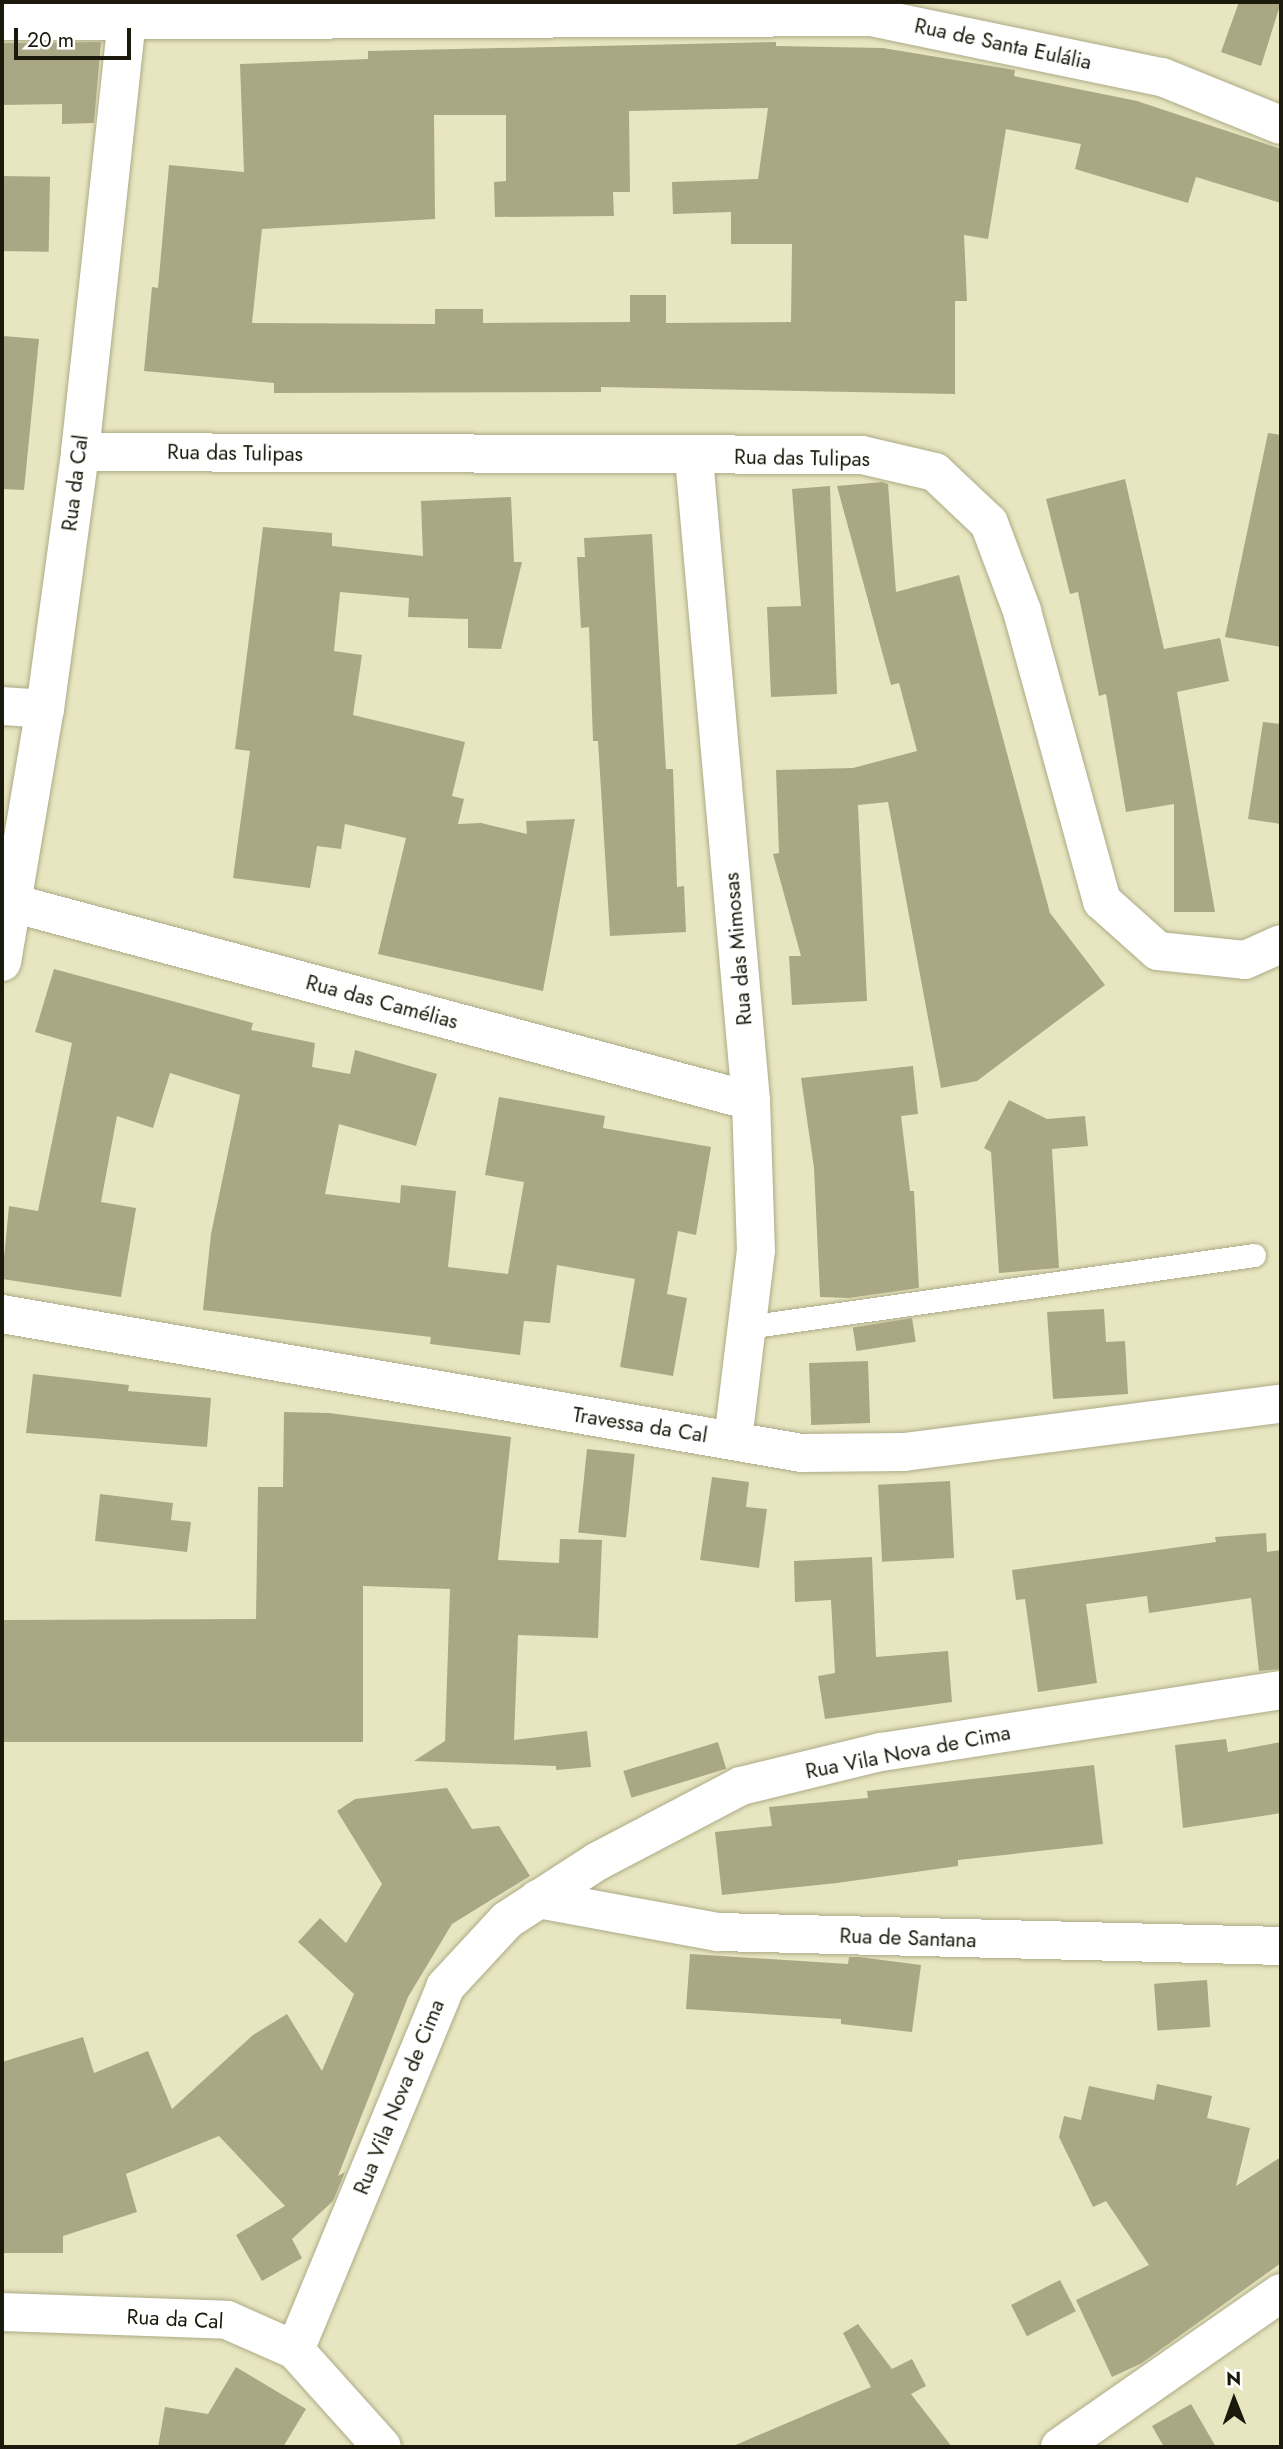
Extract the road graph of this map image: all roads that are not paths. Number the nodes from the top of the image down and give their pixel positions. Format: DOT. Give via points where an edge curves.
graph roads {
  1 [pos="130,11"];
  2 [pos="901,12"];
  3 [pos="2,21"];
  4 [pos="1281,125"];
  5 [pos="80,452"];
  6 [pos="694,458"];
  7 [pos="2,706"];
  8 [pos="45,709"];
  9 [pos="12,903"];
  10 [pos="1281,944"];
  11 [pos="2,962"];
  12 [pos="751,1101"];
  13 [pos="1254,1255"];
  14 [pos="2,1314"];
  15 [pos="747,1327"];
  16 [pos="1281,1404"];
  17 [pos="733,1440"];
  18 [pos="1281,1690"];
  19 [pos="538,1899"];
  20 [pos="1281,1946"];
  21 [pos="1281,2293"];
  22 [pos="2,2312"];
  23 [pos="295,2350"];
  24 [pos="383,2447"];
  25 [pos="1060,2447"];
  1 -- 2 [label="street, Rua de Santa Eulália" via="871,17"];
  1 -- 3 [label="street, Rua de Santa Eulália"];
  1 -- 5 [label="street, Rua da Cal"];
  2 -- 4 [label="street, Rua de Santa Eulália" via="1162,77"];
  5 -- 6 [label="street, Rua das Tulipas"];
  5 -- 8 [label="street, Rua da Cal"];
  6 -- 10 [label="street, Rua das Tulipas" via="862,455 934,472 989,523 1022,611 1101,901 1158,951 1245,960"];
  6 -- 12 [label="street, Rua das Mimosas"];
  7 -- 8 [label="street"];
  8 -- 9 [label="street, Rua da Cal"];
  9 -- 11 [label="street, Rua da Cal"];
  9 -- 12 [label="street, Rua das Camélias"];
  12 -- 15 [label="street, Rua das Mimosas" via="756,1250"];
  13 -- 15 [label="lane"];
  14 -- 17 [label="street, Travessa da Cal"];
  15 -- 17 [label="street, Rua das Mimosas"];
  16 -- 17 [label="street, Travessa da Cal" via="904,1451 802,1453"];
  18 -- 19 [label="street, Rua Vila Nova de Cima" via="881,1752 741,1786 598,1861"];
  19 -- 20 [label="street, Rua de Santana" via="718,1932"];
  19 -- 23 [label="street, Rua Vila Nova de Cima" via="507,1920 445,1987"];
  21 -- 25 [label="street"];
  22 -- 23 [label="street, Rua da Cal" via="227,2320"];
  23 -- 24 [label="street, Rua da Cal"];
}
